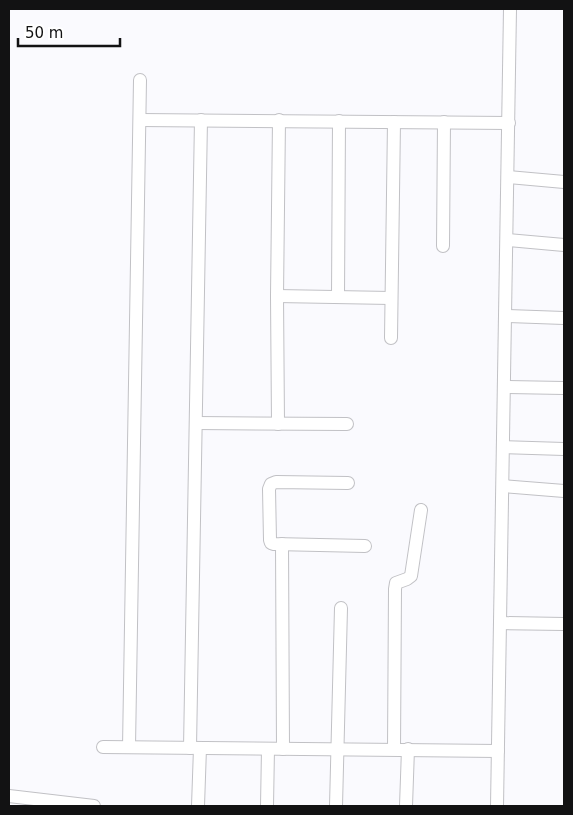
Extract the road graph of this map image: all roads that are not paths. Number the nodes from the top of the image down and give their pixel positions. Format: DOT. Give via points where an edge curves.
graph roads {
  1 [pos="510,9"];
  2 [pos="140,80"];
  3 [pos="140,120"];
  4 [pos="201,120"];
  5 [pos="279,120"];
  6 [pos="339,121"];
  7 [pos="394,122"];
  8 [pos="444,122"];
  9 [pos="509,123"];
  10 [pos="508,178"];
  11 [pos="564,182"];
  12 [pos="507,240"];
  13 [pos="564,245"];
  14 [pos="443,246"];
  15 [pos="277,296"];
  16 [pos="338,297"];
  17 [pos="392,298"];
  18 [pos="506,316"];
  19 [pos="564,318"];
  20 [pos="391,338"];
  21 [pos="504,387"];
  22 [pos="564,388"];
  23 [pos="196,423"];
  24 [pos="278,424"];
  25 [pos="347,424"];
  26 [pos="504,447"];
  27 [pos="564,449"];
  28 [pos="348,483"];
  29 [pos="503,486"];
  30 [pos="564,491"];
  31 [pos="421,510"];
  32 [pos="282,544"];
  33 [pos="365,546"];
  34 [pos="341,608"];
  35 [pos="500,623"];
  36 [pos="564,624"];
  37 [pos="103,747"];
  38 [pos="129,747"];
  39 [pos="195,748"];
  40 [pos="268,749"];
  41 [pos="283,749"];
  42 [pos="336,749"];
  43 [pos="408,749"];
  44 [pos="394,750"];
  45 [pos="498,751"];
  46 [pos="9,796"];
  47 [pos="94,806"];
  48 [pos="198,806"];
  49 [pos="267,806"];
  50 [pos="336,806"];
  51 [pos="406,806"];
  52 [pos="497,806"];
  1 -- 9 [label="street"];
  2 -- 3 [label="street"];
  3 -- 4 [label="street"];
  3 -- 38 [label="street"];
  4 -- 5 [label="street"];
  4 -- 23 [label="street"];
  5 -- 6 [label="street"];
  5 -- 15 [label="street"];
  6 -- 7 [label="street"];
  6 -- 16 [label="street"];
  7 -- 8 [label="street"];
  7 -- 17 [label="street"];
  8 -- 9 [label="street"];
  8 -- 14 [label="street"];
  9 -- 10 [label="street"];
  10 -- 11 [label="street"];
  10 -- 12 [label="street"];
  12 -- 13 [label="street"];
  12 -- 18 [label="street"];
  15 -- 16 [label="street"];
  15 -- 24 [label="street"];
  16 -- 17 [label="street"];
  17 -- 20 [label="street"];
  18 -- 19 [label="street"];
  18 -- 21 [label="street"];
  21 -- 22 [label="street"];
  21 -- 26 [label="street"];
  23 -- 24 [label="street"];
  23 -- 39 [label="street"];
  24 -- 25 [label="street"];
  26 -- 27 [label="street"];
  26 -- 29 [label="street"];
  28 -- 32 [label="street" via="271,484 270,540 274,544"];
  29 -- 30 [label="street"];
  29 -- 35 [label="street"];
  31 -- 44 [label="street" via="411,576 396,584 395,589"];
  32 -- 33 [label="street"];
  32 -- 41 [label="street"];
  34 -- 42 [label="street"];
  35 -- 36 [label="street"];
  35 -- 45 [label="street"];
  37 -- 38 [label="street"];
  38 -- 39 [label="street"];
  39 -- 40 [label="street"];
  39 -- 48 [label="street"];
  40 -- 41 [label="street"];
  40 -- 49 [label="street"];
  41 -- 42 [label="street"];
  42 -- 44 [label="street"];
  42 -- 50 [label="street"];
  43 -- 44 [label="street"];
  43 -- 45 [label="street"];
  43 -- 51 [label="street"];
  45 -- 52 [label="street"];
  46 -- 47 [label="street"];
}
